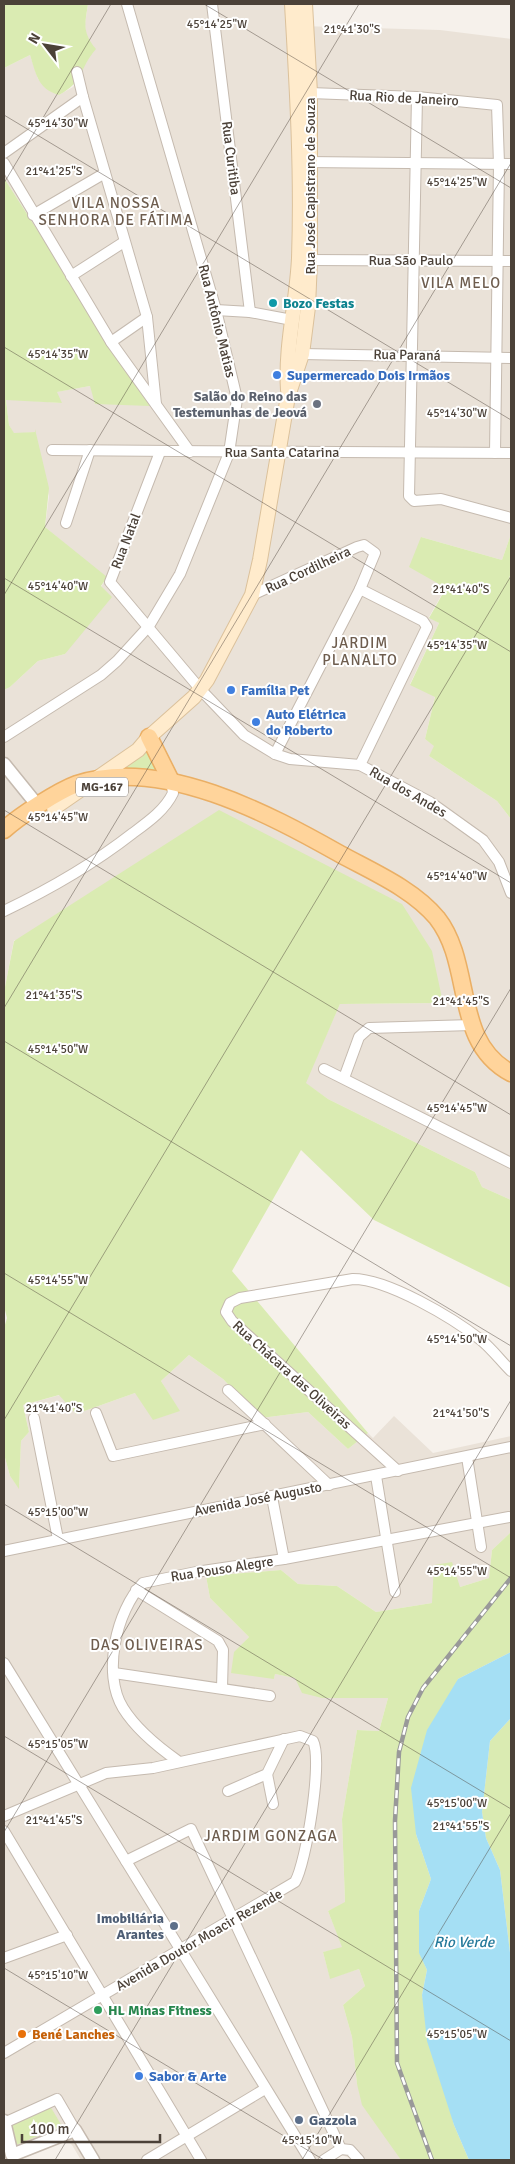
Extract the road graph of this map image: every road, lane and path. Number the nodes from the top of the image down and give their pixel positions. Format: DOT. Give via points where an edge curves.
graph roads {
  1 [pos="127,4"];
  2 [pos="212,4"];
  3 [pos="292,4"];
  4 [pos="305,4"];
  5 [pos="299,22"];
  6 [pos="77,72"];
  7 [pos="310,93"];
  8 [pos="82,97"];
  9 [pos="417,97"];
  10 [pos="4,153"];
  11 [pos="304,162"];
  12 [pos="4,163"];
  13 [pos="499,164"];
  14 [pos="511,164"];
  15 [pos="416,165"];
  16 [pos="105,174"];
  17 [pos="33,215"];
  18 [pos="124,242"];
  19 [pos="310,260"];
  20 [pos="415,260"];
  21 [pos="498,261"];
  22 [pos="511,261"];
  23 [pos="71,276"];
  24 [pos="216,310"];
  25 [pos="250,312"];
  26 [pos="147,317"];
  27 [pos="292,320"];
  28 [pos="111,342"];
  29 [pos="302,354"];
  30 [pos="413,355"];
  31 [pos="496,357"];
  32 [pos="511,358"];
  33 [pos="288,396"];
  34 [pos="156,405"];
  35 [pos="52,450"];
  36 [pos="90,450"];
  37 [pos="280,451"];
  38 [pos="160,452"];
  39 [pos="190,452"];
  40 [pos="411,452"];
  41 [pos="229,453"];
  42 [pos="495,453"];
  43 [pos="511,453"];
  44 [pos="511,518"];
  45 [pos="66,523"];
  46 [pos="360,589"];
  47 [pos="252,595"];
  48 [pos="149,626"];
  49 [pos="201,690"];
  50 [pos="4,737"];
  51 [pos="149,737"];
  52 [pos="275,754"];
  53 [pos="4,764"];
  54 [pos="360,764"];
  55 [pos="154,779"];
  56 [pos="94,780"];
  57 [pos="171,781"];
  58 [pos="76,784"];
  59 [pos="43,812"];
  60 [pos="4,830"];
  61 [pos="4,834"];
  62 [pos="511,893"];
  63 [pos="4,911"];
  64 [pos="472,1025"];
  65 [pos="324,1069"];
  66 [pos="511,1073"];
  67 [pos="344,1078"];
  68 [pos="511,1163"];
  69 [pos="511,1371"];
  70 [pos="228,1390"];
  71 [pos="96,1413"];
  72 [pos="34,1418"];
  73 [pos="265,1424"];
  74 [pos="511,1447"];
  75 [pos="467,1457"];
  76 [pos="398,1471"];
  77 [pos="376,1476"];
  78 [pos="329,1485"];
  79 [pos="272,1497"];
  80 [pos="509,1517"];
  81 [pos="477,1523"];
  82 [pos="58,1539"];
  83 [pos="386,1541"];
  84 [pos="481,1547"];
  85 [pos="4,1551"];
  86 [pos="284,1559"];
  87 [pos="136,1590"];
  88 [pos="395,1592"];
  89 [pos="4,1663"];
  90 [pos="114,1673"];
  91 [pos="222,1688"];
  92 [pos="270,1696"];
  93 [pos="284,1739"];
  94 [pos="178,1761"];
  95 [pos="267,1774"];
  96 [pos="78,1784"];
  97 [pos="228,1791"];
  98 [pos="273,1804"];
  99 [pos="4,1816"];
  100 [pos="4,1831"];
  101 [pos="126,1861"];
  102 [pos="235,1919"];
  103 [pos="67,1935"];
  104 [pos="181,1951"];
  105 [pos="4,1958"];
  106 [pos="103,1996"];
  107 [pos="4,2053"];
  108 [pos="265,2089"];
  109 [pos="4,2122"];
  110 [pos="75,2130"];
  111 [pos="187,2136"];
  112 [pos="341,2149"];
  113 [pos="10,2158"];
  114 [pos="93,2160"];
  115 [pos="147,2160"];
  116 [pos="201,2160"];
  117 [pos="310,2160"];
  118 [pos="324,2160"];
  119 [pos="359,2160"];
  1 -- 24 [label="street, Rua Antônio Matias"];
  2 -- 25 [label="street, Rua Curitiba"];
  3 -- 5 [label="main road, Rua José Capistrano de Souza"];
  4 -- 5 [label="main road, Rua José Capistrano de Souza"];
  5 -- 7 [label="main road, Rua José Capistrano de Souza"];
  5 -- 11 [label="main road, Rua José Capistrano de Souza"];
  6 -- 8 [label="street"];
  7 -- 9 [label="street, Rua Rio de Janeiro"];
  7 -- 11 [label="main road, Rua José Capistrano de Souza"];
  8 -- 10 [label="street"];
  8 -- 16 [label="street"];
  9 -- 13 [label="street, Rua Rio de Janeiro" via="497,105"];
  9 -- 15 [label="street"];
  11 -- 15 [label="street"];
  11 -- 19 [label="main road, Rua José Capistrano de Souza"];
  11 -- 27 [label="main road, Rua José Capistrano de Souza"];
  12 -- 17 [label="street"];
  13 -- 14 [label="street"];
  13 -- 15 [label="street"];
  13 -- 21 [label="street"];
  15 -- 20 [label="street"];
  16 -- 17 [label="street"];
  16 -- 18 [label="street"];
  17 -- 23 [label="street"];
  18 -- 23 [label="street"];
  18 -- 26 [label="street"];
  19 -- 20 [label="street, Rua São Paulo"];
  19 -- 29 [label="main road, Rua José Capistrano de Souza"];
  20 -- 21 [label="street, Rua São Paulo"];
  20 -- 30 [label="street"];
  21 -- 22 [label="street, Rua São Paulo"];
  21 -- 31 [label="street"];
  23 -- 28 [label="street"];
  24 -- 25 [label="street"];
  24 -- 41 [label="street, Rua Antônio Matias" via="237,399"];
  25 -- 27 [label="street"];
  26 -- 28 [label="street"];
  26 -- 34 [label="street"];
  27 -- 33 [label="main road, Rua José Capistrano de Souza" via="286,363"];
  28 -- 34 [label="street"];
  29 -- 30 [label="street, Rua Paraná"];
  29 -- 33 [label="main road, Rua José Capistrano de Souza"];
  30 -- 31 [label="street, Rua Paraná"];
  30 -- 40 [label="street"];
  31 -- 32 [label="street, Rua Paraná"];
  31 -- 42 [label="street"];
  33 -- 37 [label="main road, Rua José Capistrano de Souza"];
  34 -- 39 [label="street"];
  35 -- 36 [label="street, Rua Santa Catarina"];
  36 -- 38 [label="street, Rua Santa Catarina"];
  36 -- 45 [label="street"];
  37 -- 40 [label="street, Rua Santa Catarina"];
  37 -- 41 [label="street, Rua Santa Catarina"];
  37 -- 47 [label="main road, Rua José Capistrano de Souza"];
  38 -- 39 [label="street, Rua Santa Catarina"];
  38 -- 48 [label="street, Rua Natal" via="110,582"];
  39 -- 41 [label="street, Rua Santa Catarina"];
  40 -- 42 [label="street, Rua Santa Catarina"];
  40 -- 44 [label="street" via="409,496 414,501 441,499"];
  41 -- 48 [label="street, Rua Antônio Matias" via="180,574"];
  42 -- 43 [label="street, Rua Santa Catarina"];
  46 -- 47 [label="street, Rua Cordilheira" via="375,553 364,545"];
  46 -- 52 [label="street, Rua Cordilheira"];
  46 -- 54 [label="street" via="428,627"];
  47 -- 49 [label="main road, Rua José Capistrano de Souza"];
  48 -- 49 [label="street, Rua Natal"];
  48 -- 50 [label="street, Rua Antônio Matias" via="101,674"];
  49 -- 51 [label="main road, Rua José Capistrano de Souza"];
  49 -- 52 [label="street, Rua dos Andes" via="244,735"];
  51 -- 56 [label="main road, Rua José Capistrano de Souza" via="138,750"];
  51 -- 57 [label="main road"];
  51 -- 58 [label="main road, Rua José Capistrano de Souza / MG-167"];
  52 -- 54 [label="street, Rua dos Andes" via="303,762"];
  53 -- 59 [label="street"];
  54 -- 62 [label="street, Rua dos Andes" via="430,802 483,840 499,862"];
  55 -- 56 [label="main road, MG-167"];
  55 -- 57 [label="main road, MG-167"];
  55 -- 59 [label="main road, MG-167" via="86,790"];
  56 -- 58 [label="main road, MG-167"];
  56 -- 59 [label="main road, Rua José Capistrano de Souza"];
  57 -- 63 [label="street" via="173,793 163,808 106,854 46,891"];
  57 -- 64 [label="main road, MG-167" via="261,812 308,835 418,900 449,936"];
  58 -- 59 [label="main road, Rua José Capistrano de Souza / MG-167"];
  59 -- 60 [label="main road, Rua José Capistrano de Souza / MG-167"];
  59 -- 61 [label="main road, Rua José Capistrano de Souza / MG-167"];
  64 -- 66 [label="main road, MG-167" via="486,1053 496,1065"];
  64 -- 67 [label="street" via="369,1028 359,1038"];
  65 -- 67 [label="street"];
  67 -- 68 [label="street"];
  69 -- 76 [label="street, Rua Chácara das Oliveiras" via="483,1342 459,1324 405,1295 366,1279 240,1298 230,1303 226,1312 232,1321"];
  70 -- 73 [label="street"];
  71 -- 73 [label="street" via="112,1456"];
  72 -- 82 [label="street"];
  73 -- 78 [label="street"];
  74 -- 75 [label="street, Avenida José Augusto"];
  75 -- 76 [label="street, Avenida José Augusto"];
  75 -- 81 [label="street"];
  76 -- 77 [label="street, Avenida José Augusto"];
  77 -- 78 [label="street, Avenida José Augusto"];
  77 -- 83 [label="street"];
  78 -- 79 [label="street, Avenida José Augusto"];
  79 -- 82 [label="street, Avenida José Augusto"];
  79 -- 86 [label="street"];
  80 -- 81 [label="street, Rua Pouso Alegre"];
  81 -- 83 [label="street, Rua Pouso Alegre"];
  81 -- 84 [label="street"];
  82 -- 85 [label="street, Avenida José Augusto"];
  83 -- 86 [label="street, Rua Pouso Alegre"];
  83 -- 88 [label="street"];
  86 -- 87 [label="street, Rua Pouso Alegre" via="150,1581"];
  87 -- 90 [label="street" via="115,1638"];
  87 -- 91 [label="street" via="218,1641 223,1650"];
  89 -- 96 [label="street"];
  90 -- 91 [label="street"];
  90 -- 94 [label="street" via="117,1697 123,1709 155,1744"];
  91 -- 92 [label="street"];
  93 -- 94 [label="street"];
  93 -- 95 [label="street"];
  93 -- 102 [label="street, Avenida Doutor Moacir Rezende" via="300,1736 313,1741 317,1752 316,1786 298,1877 291,1886"];
  94 -- 96 [label="street" via="106,1774"];
  95 -- 97 [label="street"];
  95 -- 98 [label="street"];
  96 -- 99 [label="street"];
  96 -- 101 [label="street"];
  100 -- 103 [label="street"];
  101 -- 102 [label="street" via="191,1829"];
  101 -- 104 [label="street"];
  102 -- 104 [label="street, Avenida Doutor Moacir Rezende"];
  102 -- 112 [label="street"];
  103 -- 105 [label="street"];
  103 -- 106 [label="street"];
  104 -- 106 [label="street, Avenida Doutor Moacir Rezende"];
  104 -- 108 [label="street"];
  106 -- 107 [label="street, Avenida Doutor Moacir Rezende"];
  106 -- 111 [label="street"];
  108 -- 111 [label="street"];
  108 -- 117 [label="street"];
  109 -- 110 [label="street" via="57,2099"];
  109 -- 113 [label="street"];
  110 -- 113 [label="street"];
  110 -- 114 [label="street"];
  111 -- 115 [label="street"];
  111 -- 116 [label="street"];
  112 -- 118 [label="street"];
  112 -- 119 [label="street" via="350,2150"];
}
